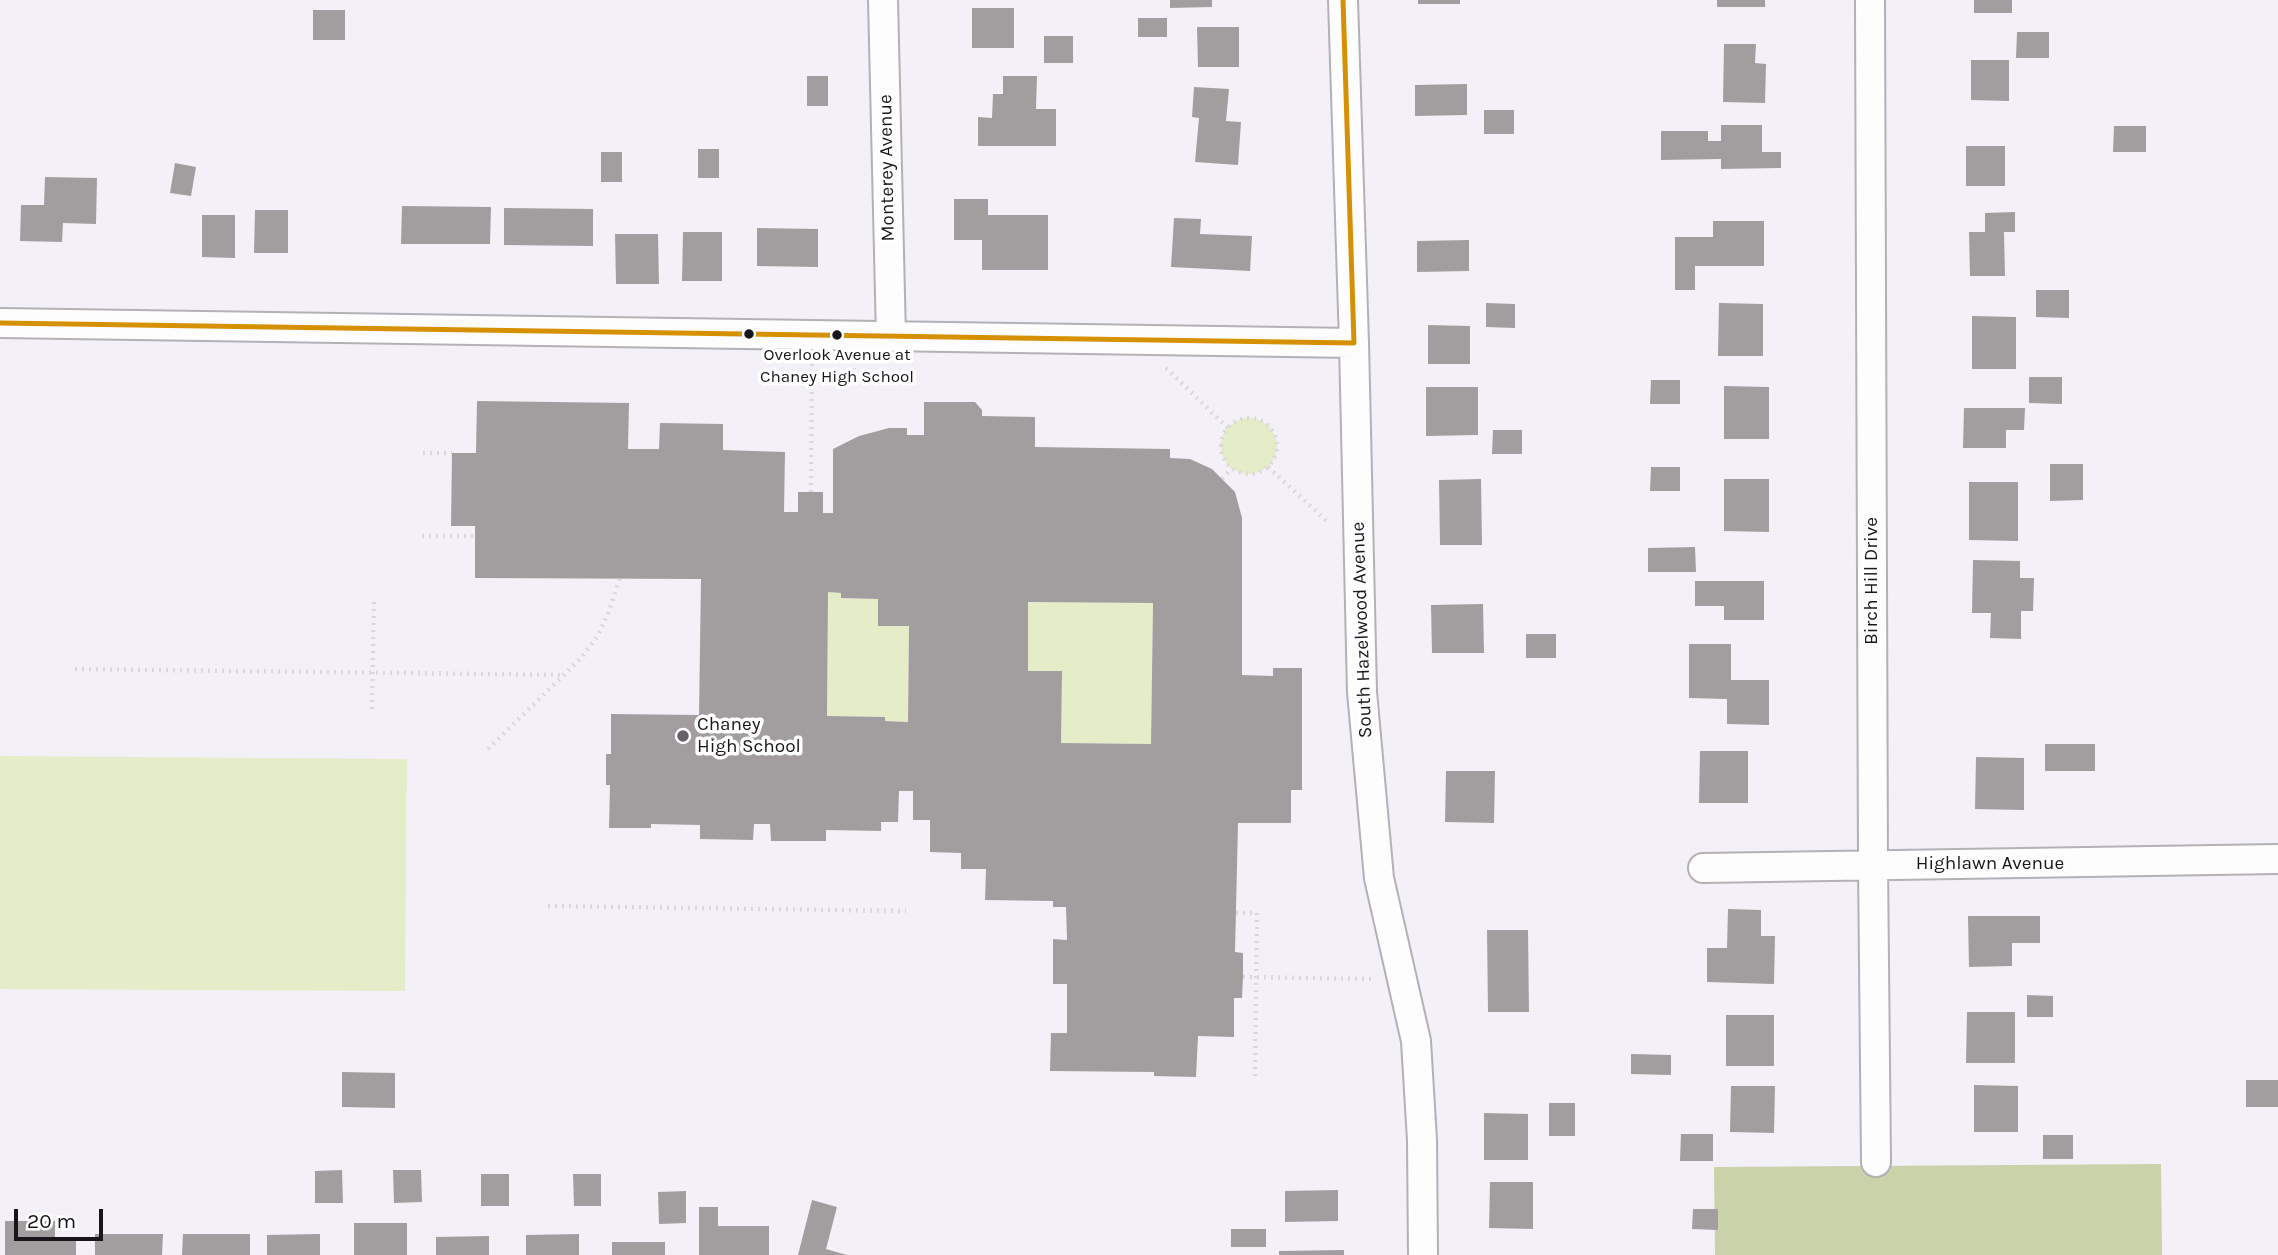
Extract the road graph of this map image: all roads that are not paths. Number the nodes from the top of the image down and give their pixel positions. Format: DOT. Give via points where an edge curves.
graph roads {
  1 [pos="883,0"];
  2 [pos="1343,0"];
  3 [pos="1870,0"];
  4 [pos="0,323"];
  5 [pos="891,337"];
  6 [pos="1354,343"];
  7 [pos="2278,859"];
  8 [pos="1873,864"];
  9 [pos="1703,868"];
  10 [pos="1877,1162"];
  11 [pos="1423,1255"];
  1 -- 5 [label="street, Monterey Avenue"];
  2 -- 6 [label="street, South Hazelwood Avenue"];
  3 -- 8 [label="street, Birch Hill Drive"];
  4 -- 5 [label="street"];
  5 -- 6 [label="street"];
  6 -- 11 [label="street, South Hazelwood Avenue" via="1362,692 1379,878 1416,1041"];
  7 -- 8 [label="street, Highlawn Avenue"];
  8 -- 9 [label="street, Highlawn Avenue"];
  8 -- 10 [label="street, Birch Hill Drive"];
}
